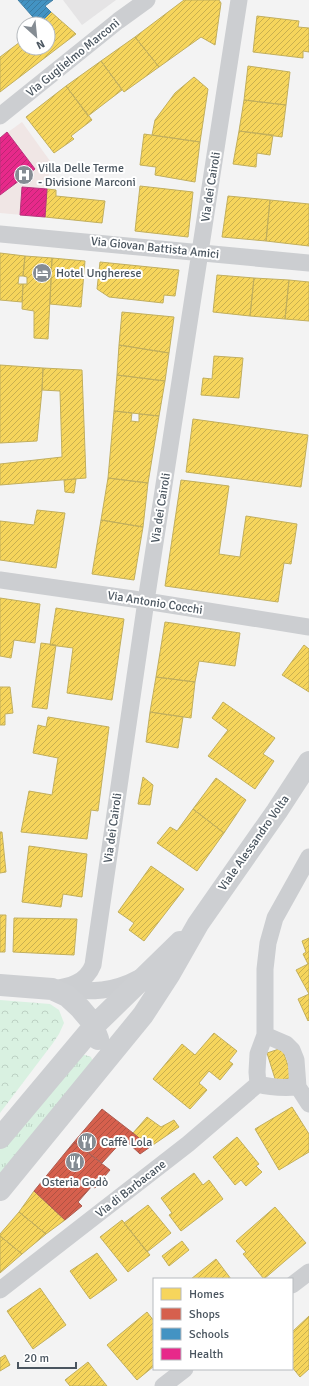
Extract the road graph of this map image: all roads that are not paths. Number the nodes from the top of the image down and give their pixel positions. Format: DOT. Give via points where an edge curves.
graph roads {
  1 [pos="147,0"];
  2 [pos="239,0"];
  3 [pos="0,116"];
  4 [pos="0,234"];
  5 [pos="201,252"];
  6 [pos="309,263"];
  7 [pos="0,580"];
  8 [pos="146,601"];
  9 [pos="309,627"];
  10 [pos="309,762"];
  11 [pos="309,857"];
  12 [pos="158,976"];
  13 [pos="0,985"];
  14 [pos="52,989"];
  15 [pos="94,1026"];
  16 [pos="265,1035"];
  17 [pos="98,1070"];
  18 [pos="258,1084"];
  19 [pos="298,1087"];
  20 [pos="309,1104"];
  21 [pos="0,1138"];
  22 [pos="0,1190"];
  23 [pos="309,1272"];
  24 [pos="293,1284"];
  25 [pos="0,1290"];
  26 [pos="184,1370"];
  27 [pos="163,1386"];
  1 -- 3 [label="street, Via Guglielmo Marconi"];
  2 -- 5 [label="street, Via dei Cairoli"];
  4 -- 5 [label="street, Via Giovan Battista Amici"];
  5 -- 6 [label="street, Via Giovan Battista Amici"];
  5 -- 8 [label="street, Via dei Cairoli"];
  7 -- 8 [label="street, Via Antonio Cocchi"];
  8 -- 9 [label="street, Via Antonio Cocchi"];
  8 -- 14 [label="street, Via dei Cairoli" via="93,965 87,976 81,980 67,987"];
  10 -- 12 [label="main road, Viale Alessandro Volta" via="198,924"];
  11 -- 16 [label="street" via="275,918 268,943 265,969"];
  12 -- 14 [label="street" via="104,991"];
  12 -- 15 [label="main road"];
  12 -- 17 [label="main road" via="143,1015"];
  13 -- 14 [label="main road"];
  14 -- 15 [label="main road" via="74,1002"];
  15 -- 17 [label="main road" via="99,1046"];
  15 -- 21 [label="main road"];
  16 -- 18 [label="street" via="258,1054"];
  16 -- 19 [label="street" via="286,1044 292,1050 296,1060"];
  17 -- 22 [label="main road"];
  18 -- 19 [label="street" via="270,1087"];
  18 -- 25 [label="street, Via di Barbacane" via="188,1144"];
  19 -- 20 [label="street"];
  23 -- 24 [label="street"];
  26 -- 27 [label="street"];
}
